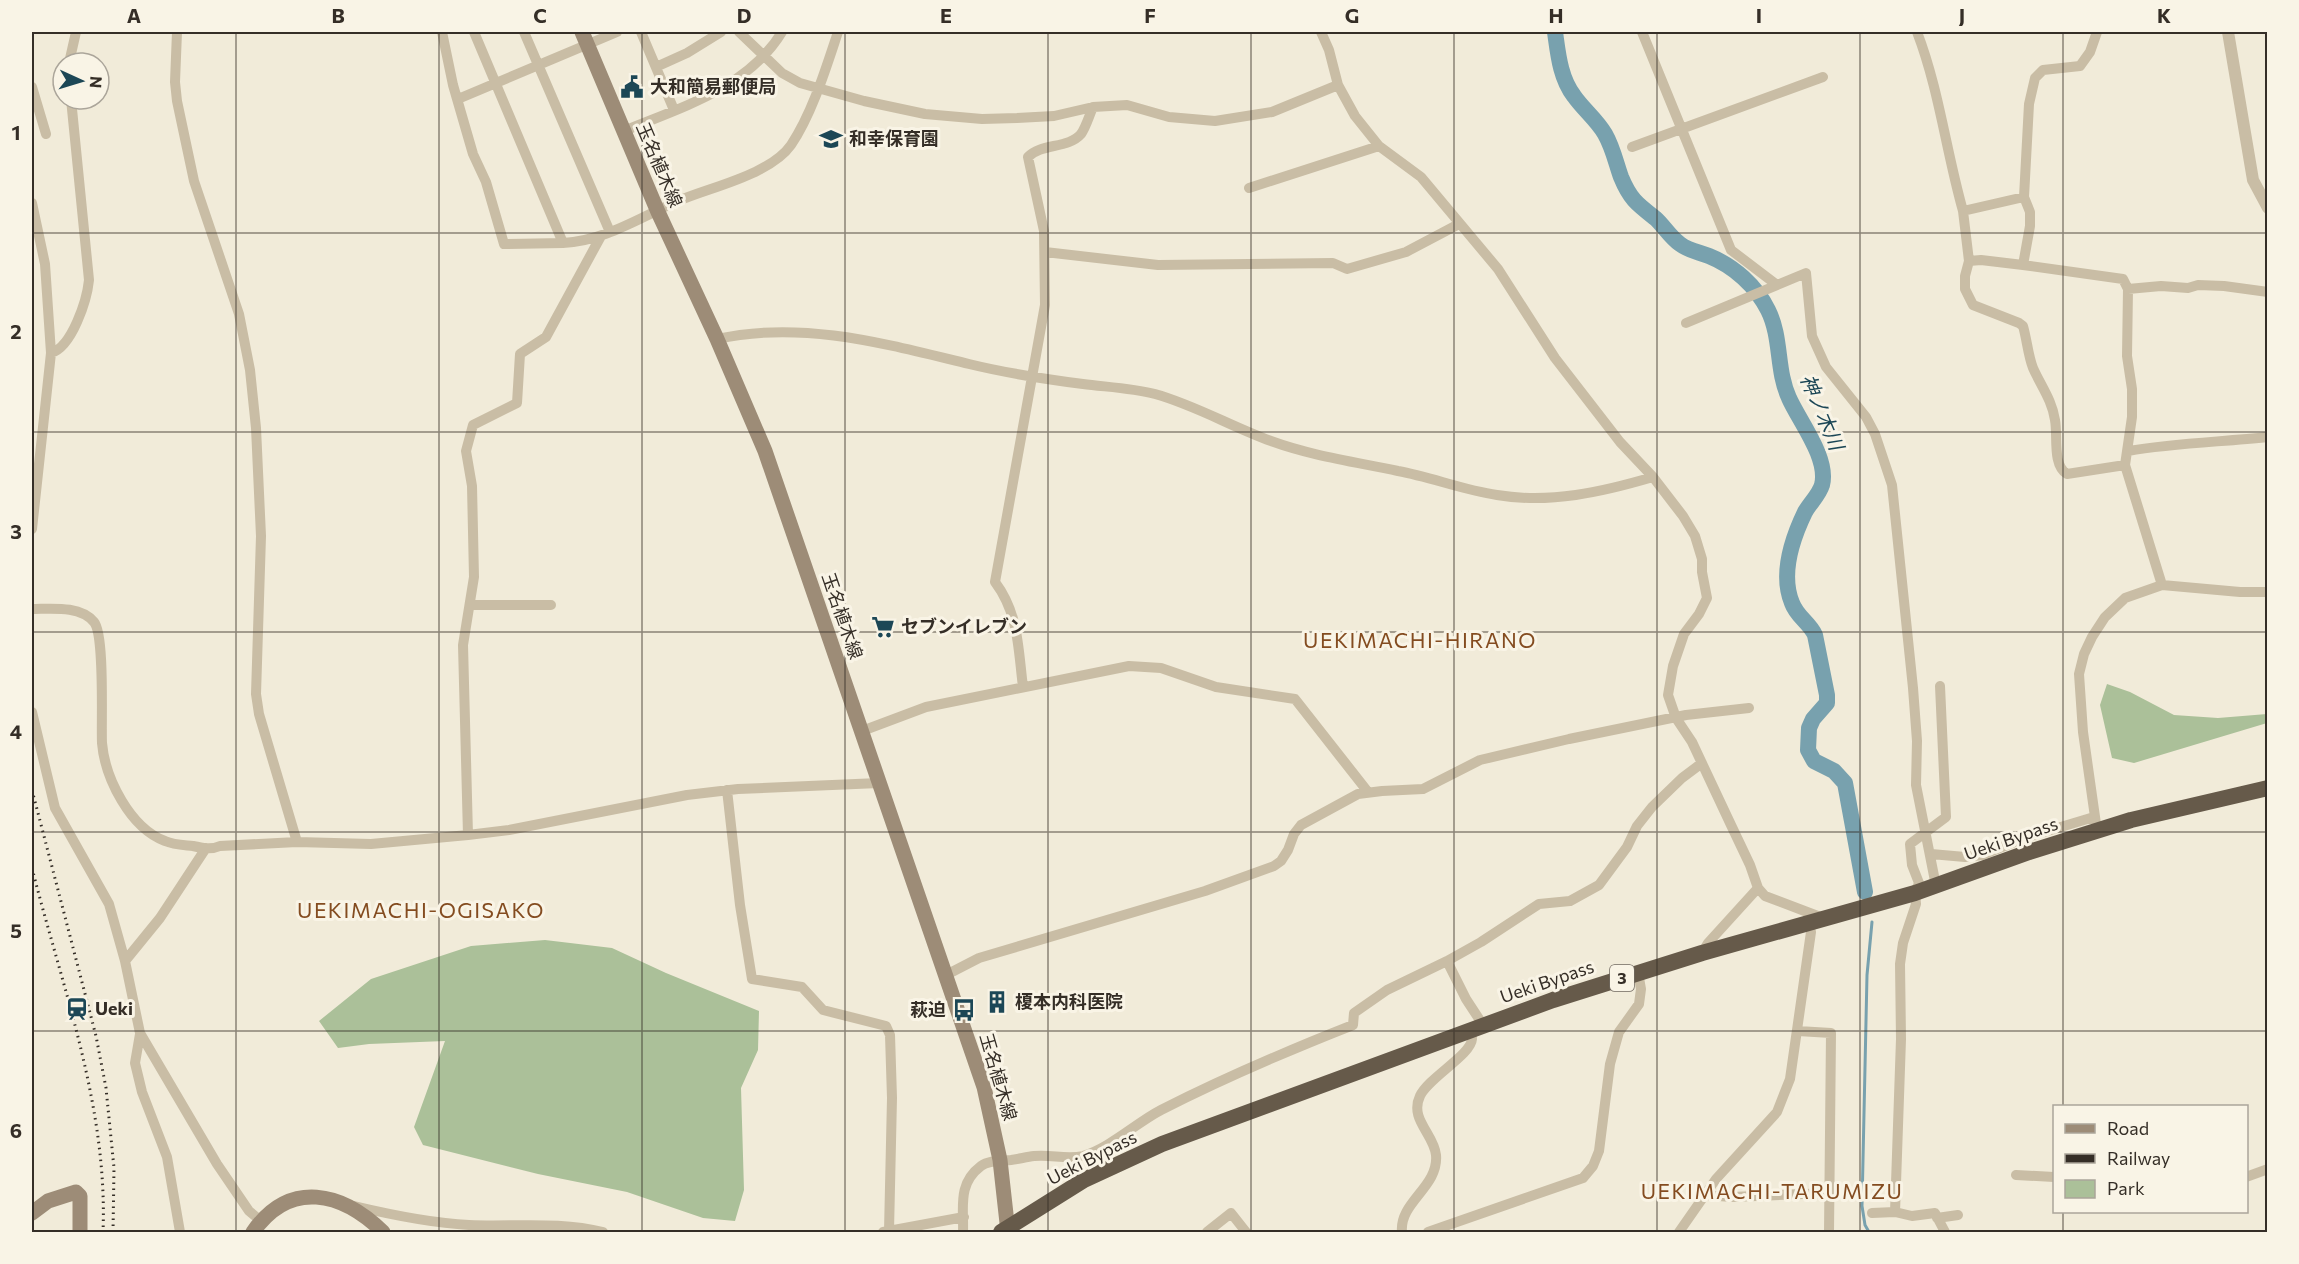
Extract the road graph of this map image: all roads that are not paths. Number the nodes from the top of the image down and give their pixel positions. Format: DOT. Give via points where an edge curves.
graph roads {
  1 [pos="76,32"];
  2 [pos="177,32"];
  3 [pos="442,32"];
  4 [pos="474,32"];
  5 [pos="524,32"];
  6 [pos="617,32"];
  7 [pos="641,32"];
  8 [pos="721,32"];
  9 [pos="739,32"];
  10 [pos="782,32"];
  11 [pos="838,32"];
  12 [pos="1321,32"];
  13 [pos="1642,32"];
  14 [pos="1917,32"];
  15 [pos="2097,32"];
  16 [pos="2228,32"];
  17 [pos="585,38"];
  18 [pos="72,51"];
  19 [pos="765,56"];
  20 [pos="538,65"];
  21 [pos="656,67"];
  22 [pos="1823,77"];
  23 [pos="496,84"];
  24 [pos="1338,86"];
  25 [pos="32,87"];
  26 [pos="819,89"];
  27 [pos="458,99"];
  28 [pos="1093,107"];
  29 [pos="674,110"];
  30 [pos="72,111"];
  31 [pos="1681,129"];
  32 [pos="624,131"];
  33 [pos="46,134"];
  34 [pos="1379,146"];
  35 [pos="1632,147"];
  36 [pos="1249,188"];
  37 [pos="2024,197"];
  38 [pos="32,203"];
  39 [pos="2268,208"];
  40 [pos="1963,211"];
  41 [pos="658,212"];
  42 [pos="1460,224"];
  43 [pos="606,234"];
  44 [pos="563,243"];
  45 [pos="1045,252"];
  46 [pos="1969,261"];
  47 [pos="2024,265"];
  48 [pos="1777,285"];
  49 [pos="2128,289"];
  50 [pos="2268,292"];
  51 [pos="1686,323"];
  52 [pos="717,339"];
  53 [pos="51,353"];
  54 [pos="1031,377"];
  55 [pos="2268,437"];
  56 [pos="2128,451"];
  57 [pos="2125,465"];
  58 [pos="1653,477"];
  59 [pos="32,529"];
  60 [pos="2162,585"];
  61 [pos="2268,592"];
  62 [pos="470,605"];
  63 [pos="551,605"];
  64 [pos="32,609"];
  65 [pos="1940,686"];
  66 [pos="1023,687"];
  67 [pos="1749,708"];
  68 [pos="32,712"];
  69 [pos="1676,718"];
  70 [pos="862,731"];
  71 [pos="1702,763"];
  72 [pos="879,783"];
  73 [pos="2268,788"];
  74 [pos="727,790"];
  75 [pos="1368,792"];
  76 [pos="2095,824"];
  77 [pos="1926,832"];
  78 [pos="468,835"];
  79 [pos="297,842"];
  80 [pos="206,848"];
  81 [pos="1931,854"];
  82 [pos="1936,886"];
  83 [pos="1758,888"];
  84 [pos="1915,893"];
  85 [pos="1816,921"];
  86 [pos="1702,953"];
  87 [pos="125,961"];
  88 [pos="1447,961"];
  89 [pos="1638,972"];
  90 [pos="946,975"];
  91 [pos="1477,1028"];
  92 [pos="1798,1031"];
  93 [pos="140,1033"];
  94 [pos="1000,1160"];
  95 [pos="2268,1169"];
  96 [pos="2016,1175"];
  97 [pos="2053,1177"];
  98 [pos="2248,1177"];
  99 [pos="1829,1193"];
  100 [pos="1705,1195"];
  101 [pos="347,1204"];
  102 [pos="1895,1212"];
  103 [pos="32,1213"];
  104 [pos="1872,1213"];
  105 [pos="1958,1215"];
  106 [pos="964,1217"];
  107 [pos="1937,1218"];
  108 [pos="257,1227"];
  109 [pos="1006,1231"];
  110 [pos="886,1232"];
  111 [pos="80,1233"];
  112 [pos="180,1233"];
  113 [pos="383,1233"];
  114 [pos="603,1233"];
  115 [pos="963,1233"];
  116 [pos="1208,1233"];
  117 [pos="1246,1233"];
  118 [pos="1402,1233"];
  119 [pos="1428,1233"];
  120 [pos="1678,1233"];
  121 [pos="1829,1233"];
  122 [pos="1945,1233"];
  1 -- 18 [label="street"];
  2 -- 79 [label="street" via="177,101 192,170 239,314 250,370 261,536 256,694 258,714"];
  3 -- 27 [label="street"];
  4 -- 23 [label="street"];
  5 -- 20 [label="street"];
  6 -- 17 [label="street"];
  7 -- 21 [label="street"];
  8 -- 21 [label="street"];
  9 -- 19 [label="street"];
  10 -- 19 [label="street"];
  11 -- 26 [label="street"];
  12 -- 24 [label="street"];
  13 -- 31 [label="street"];
  14 -- 40 [label="street"];
  15 -- 37 [label="street" via="2080,66 2043,70 2035,78"];
  16 -- 39 [label="street" via="2253,180"];
  17 -- 20 [label="street"];
  17 -- 32 [label="main road, 玉名植木線"];
  19 -- 26 [label="street" via="782,73"];
  19 -- 29 [label="street" via="732,83"];
  20 -- 23 [label="street"];
  20 -- 43 [label="street"];
  21 -- 29 [label="street"];
  22 -- 31 [label="street"];
  23 -- 27 [label="street"];
  23 -- 44 [label="street"];
  24 -- 28 [label="street" via="1272,112 1215,121 1169,117 1127,105"];
  24 -- 34 [label="street"];
  25 -- 33 [label="street"];
  26 -- 28 [label="street" via="925,114 982,119 1053,116"];
  26 -- 41 [label="street" via="790,146 771,163"];
  27 -- 44 [label="street" via="504,244"];
  28 -- 45 [label="street" via="1080,136 1034,151 1028,157 1041,212"];
  29 -- 32 [label="street"];
  30 -- 53 [label="street" via="89,280 77,321 63,345"];
  31 -- 35 [label="street"];
  31 -- 48 [label="street" via="1731,250"];
  32 -- 41 [label="main road, 玉名植木線"];
  34 -- 36 [label="street"];
  34 -- 42 [label="street" via="1421,177"];
  37 -- 40 [label="street"];
  37 -- 47 [label="street" via="2030,212"];
  38 -- 53 [label="street" via="45,264"];
  40 -- 46 [label="street"];
  41 -- 43 [label="street"];
  41 -- 52 [label="main road, 玉名植木線"];
  42 -- 45 [label="street" via="1406,252 1347,268 1334,263 1158,265"];
  42 -- 58 [label="street" via="1498,269 1569,376"];
  43 -- 44 [label="street" via="583,242"];
  43 -- 62 [label="street" via="546,337 520,354 517,403 473,425 466,452 472,486 474,577"];
  45 -- 54 [label="street" via="1045,305"];
  46 -- 47 [label="street"];
  46 -- 57 [label="street" via="1965,289 1973,305 2023,326 2033,367 2055,419 2061,470 2067,474"];
  47 -- 49 [label="street" via="2123,279"];
  48 -- 51 [label="street"];
  48 -- 77 [label="street" via="1806,273 1812,336 1826,367 1866,417 1892,485 1914,699 1916,785"];
  49 -- 50 [label="street" via="2198,285"];
  49 -- 56 [label="street" via="2127,356 2132,398"];
  52 -- 54 [label="street" via="747,332 830,335"];
  52 -- 70 [label="main road, 玉名植木線" via="765,451"];
  53 -- 59 [label="street"];
  54 -- 58 [label="street" via="1152,393 1293,448 1497,495 1565,498"];
  54 -- 66 [label="street" via="995,582 1013,613"];
  55 -- 56 [label="street"];
  56 -- 57 [label="street"];
  57 -- 60 [label="street"];
  58 -- 69 [label="street" via="1695,536 1707,598 1684,634 1673,666 1668,695"];
  60 -- 61 [label="street"];
  60 -- 76 [label="street" via="2125,598 2115,606 2084,654 2079,689"];
  62 -- 63 [label="street"];
  62 -- 78 [label="street" via="463,645"];
  64 -- 80 [label="street" via="67,609 94,622 100,645 102,750 111,781 131,813 150,833 164,841"];
  65 -- 77 [label="street" via="1946,817"];
  66 -- 70 [label="street" via="926,707"];
  66 -- 75 [label="street" via="1129,666 1161,668 1216,687 1295,699"];
  67 -- 69 [label="street"];
  68 -- 87 [label="street" via="55,808 109,904"];
  69 -- 71 [label="street"];
  69 -- 75 [label="street" via="1480,760 1423,789"];
  70 -- 72 [label="main road, 玉名植木線"];
  71 -- 83 [label="street"];
  71 -- 88 [label="street" via="1652,807 1599,885 1570,901 1539,904"];
  72 -- 74 [label="street"];
  72 -- 90 [label="main road, 玉名植木線"];
  73 -- 76 [label="highway, Ueki Bypass / 3" via="2131,820"];
  74 -- 78 [label="street"];
  74 -- 110 [label="street" via="752,979 802,987 823,1011 886,1026 890,1035 892,1098"];
  75 -- 90 [label="street" via="1301,825 1281,861 1274,866 1205,891 980,958"];
  76 -- 81 [label="street" via="2024,838 1982,855"];
  76 -- 82 [label="highway, Ueki Bypass / 3"];
  77 -- 81 [label="street"];
  77 -- 84 [label="street" via="1910,844 1919,883"];
  78 -- 79 [label="street" via="371,844"];
  79 -- 80 [label="street"];
  80 -- 87 [label="street" via="160,918"];
  81 -- 82 [label="street"];
  82 -- 84 [label="highway, Ueki Bypass / 3"];
  83 -- 85 [label="street" via="1765,896"];
  83 -- 86 [label="street"];
  84 -- 85 [label="highway, Ueki Bypass / 3"];
  84 -- 102 [label="street" via="1916,904 1900,964"];
  85 -- 86 [label="highway, Ueki Bypass / 3"];
  85 -- 92 [label="street" via="1811,932"];
  86 -- 89 [label="highway, Ueki Bypass / 3"];
  87 -- 93 [label="street"];
  88 -- 91 [label="street"];
  88 -- 94 [label="street" via="1387,990 1354,1013 1353,1025 1213,1083 1085,1155 1069,1159 1035,1156"];
  89 -- 91 [label="highway, Ueki Bypass / 3"];
  89 -- 119 [label="street" via="1639,1004 1619,1032 1610,1064 1599,1151 1593,1166 1583,1178"];
  90 -- 94 [label="main road, 玉名植木線" via="984,1087"];
  91 -- 109 [label="highway, Ueki Bypass / 3" via="1162,1144 1084,1180"];
  91 -- 118 [label="street" via="1468,1049 1419,1096 1419,1119 1436,1155 1434,1176 1405,1215"];
  92 -- 99 [label="street" via="1831,1033"];
  92 -- 100 [label="street" via="1790,1079 1778,1112"];
  93 -- 108 [label="street"];
  93 -- 112 [label="street" via="135,1064 167,1157"];
  94 -- 106 [label="street" via="983,1164 964,1187"];
  94 -- 109 [label="main road, 玉名植木線"];
  95 -- 98 [label="street"];
  96 -- 97 [label="street"];
  99 -- 100 [label="street"];
  99 -- 121 [label="street"];
  100 -- 120 [label="street"];
  101 -- 108 [label="main road" via="295,1198 276,1207"];
  101 -- 113 [label="main road" via="368,1217"];
  101 -- 114 [label="street" via="433,1222 545,1225"];
  102 -- 104 [label="street"];
  102 -- 107 [label="street" via="1935,1213"];
  103 -- 111 [label="main road" via="48,1201 76,1192 80,1196"];
  105 -- 107 [label="street"];
  106 -- 110 [label="street"];
  106 -- 115 [label="street"];
  107 -- 122 [label="street"];
  116 -- 117 [label="street" via="1231,1213"];
}
